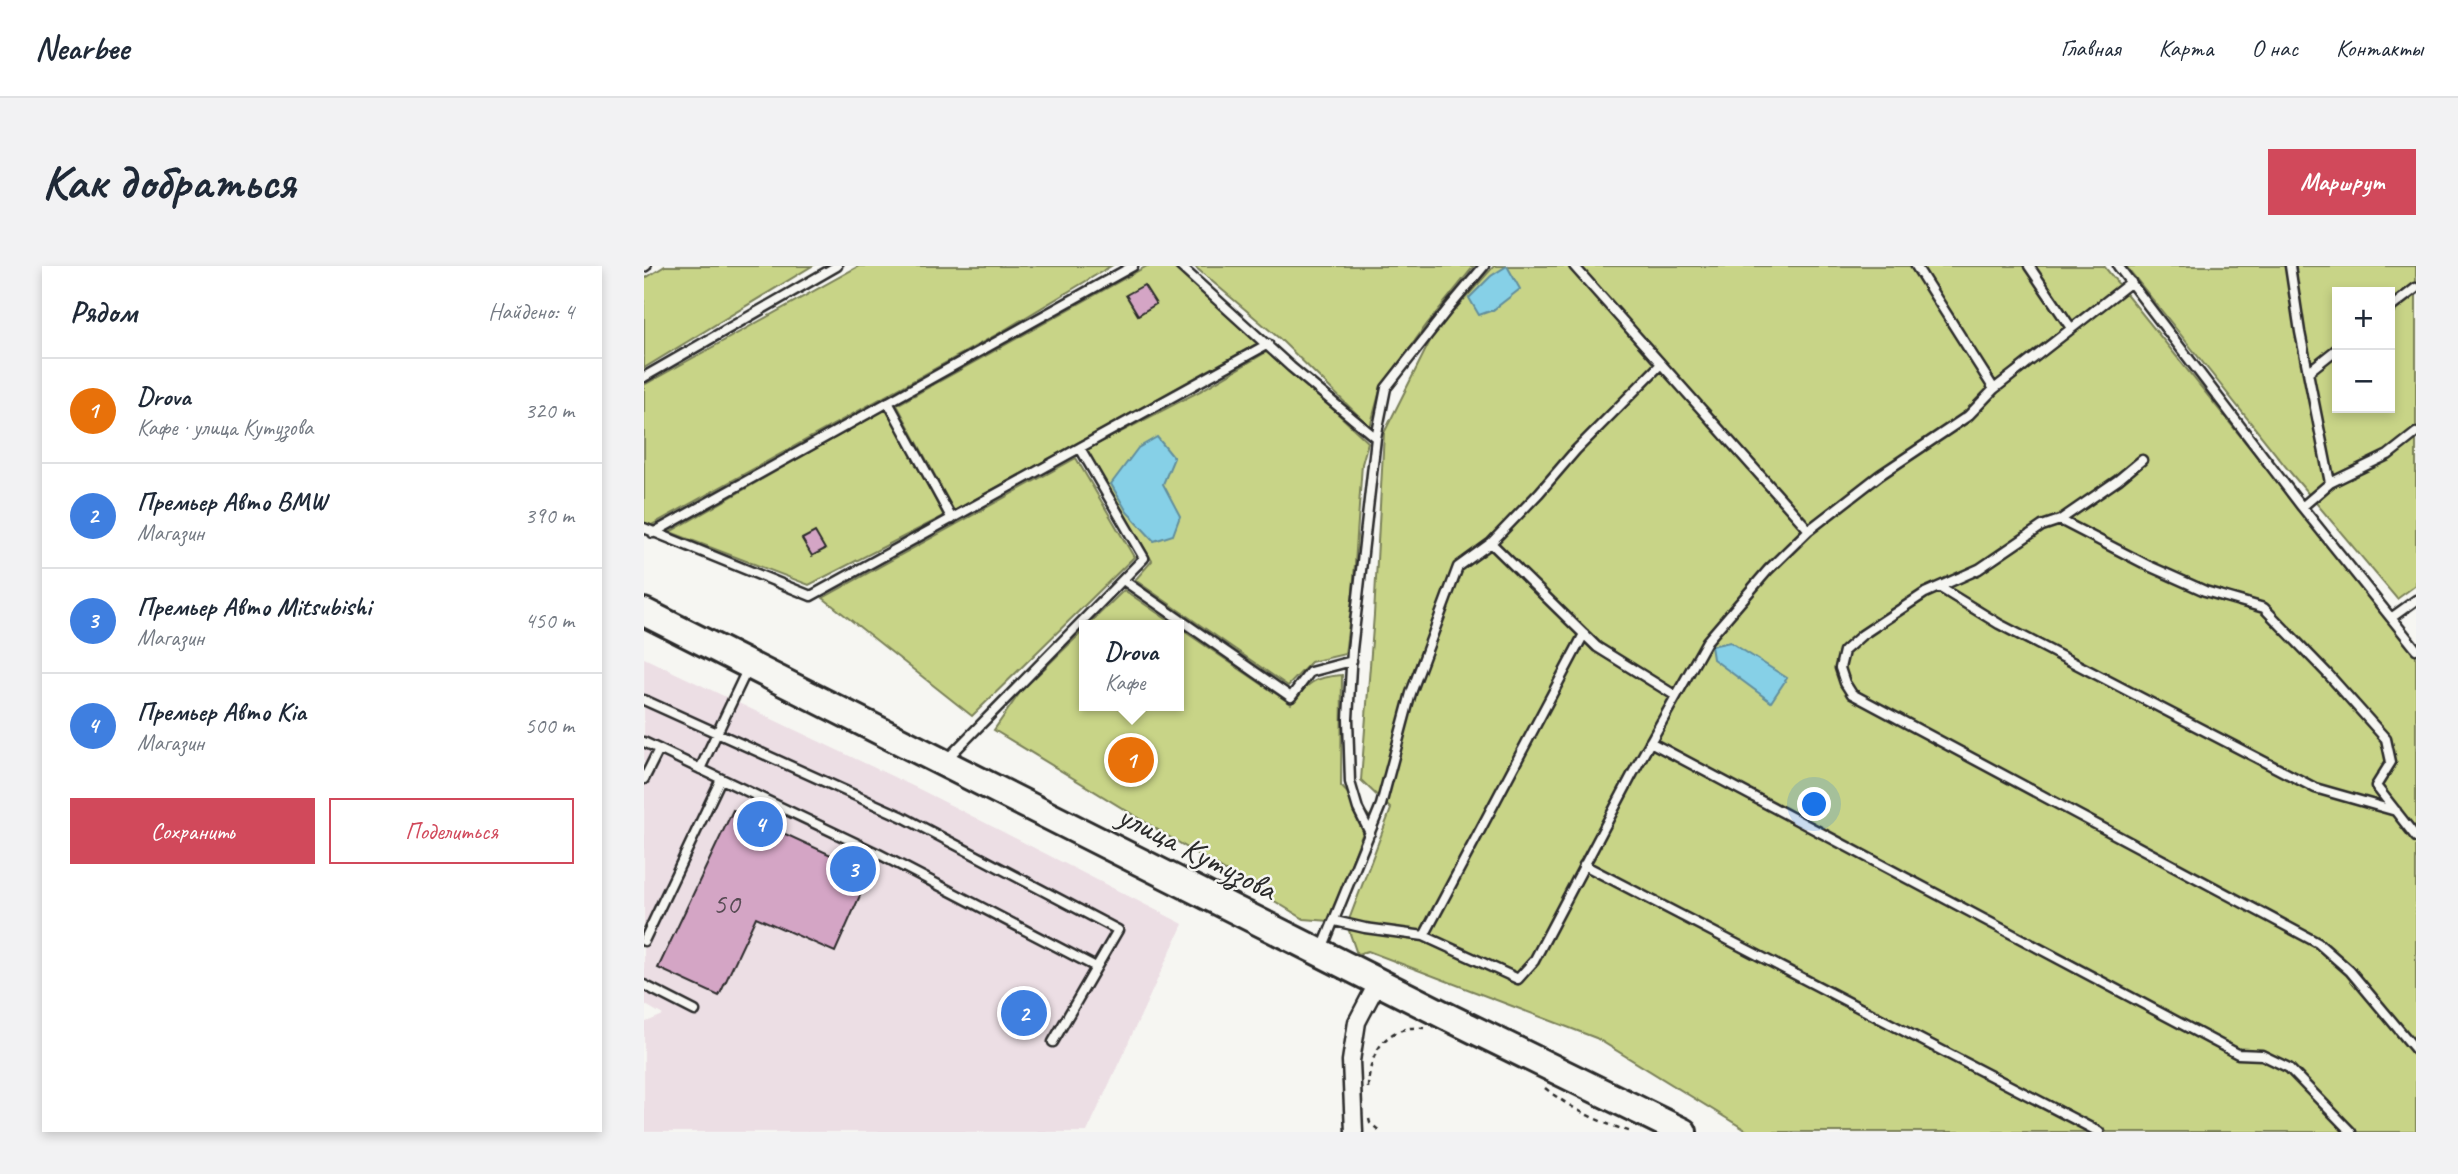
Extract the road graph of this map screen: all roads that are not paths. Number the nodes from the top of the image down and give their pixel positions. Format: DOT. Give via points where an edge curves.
graph roads {
  1 [pos="837,266"];
  2 [pos="1133,266"];
  3 [pos="1180,266"];
  4 [pos="1484,266"];
  5 [pos="1574,266"];
  6 [pos="1916,266"];
  7 [pos="2029,266"];
  8 [pos="2118,266"];
  9 [pos="2290,266"];
  10 [pos="2131,282"];
  11 [pos="2416,288"];
  12 [pos="2395,304"];
  13 [pos="2071,328"];
  14 [pos="1268,344"];
  15 [pos="2336,350"];
  16 [pos="1661,364"];
  17 [pos="2308,372"];
  18 [pos="644,377"];
  19 [pos="1994,389"];
  20 [pos="888,402"];
  21 [pos="2416,433"];
  22 [pos="1376,439"];
  23 [pos="1080,448"];
  24 [pos="2142,460"];
  25 [pos="2330,483"];
  26 [pos="2302,507"];
  27 [pos="952,519"];
  28 [pos="2060,520"];
  29 [pos="644,528"];
  30 [pos="1809,530"];
  31 [pos="653,533"];
  32 [pos="1491,544"];
  33 [pos="1123,580"];
  34 [pos="1939,587"];
  35 [pos="2416,600"];
  36 [pos="644,612"];
  37 [pos="2391,618"];
  38 [pos="1084,620"];
  39 [pos="1180,620"];
  40 [pos="1184,622"];
  41 [pos="1079,625"];
  42 [pos="1584,635"];
  43 [pos="2416,649"];
  44 [pos="1352,661"];
  45 [pos="750,665"];
  46 [pos="1676,696"];
  47 [pos="644,699"];
  48 [pos="717,734"];
  49 [pos="644,742"];
  50 [pos="1650,742"];
  51 [pos="659,749"];
  52 [pos="943,763"];
  53 [pos="700,769"];
  54 [pos="644,779"];
  55 [pos="721,779"];
  56 [pos="2396,811"];
  57 [pos="1370,833"];
  58 [pos="2416,837"];
  59 [pos="1584,865"];
  60 [pos="1335,921"];
  61 [pos="1424,936"];
  62 [pos="644,942"];
  63 [pos="1321,952"];
  64 [pos="1096,967"];
  65 [pos="1379,980"];
  66 [pos="644,985"];
  67 [pos="695,1011"];
  68 [pos="1053,1041"];
  69 [pos="2416,1050"];
  70 [pos="1358,1130"];
  71 [pos="1683,1132"];
  72 [pos="2099,1132"];
  73 [pos="2351,1132"];
  1 -- 18 [label="lane"];
  2 -- 20 [label="lane"];
  3 -- 14 [label="lane"];
  4 -- 22 [label="lane" via="1386,388"];
  5 -- 16 [label="lane"];
  6 -- 19 [label="lane"];
  7 -- 13 [label="lane"];
  8 -- 10 [label="lane"];
  9 -- 17 [label="lane"];
  10 -- 13 [label="lane"];
  10 -- 26 [label="lane"];
  11 -- 12 [label="lane"];
  13 -- 19 [label="lane"];
  14 -- 22 [label="lane"];
  14 -- 23 [label="lane"];
  15 -- 17 [label="lane"];
  16 -- 30 [label="lane"];
  16 -- 32 [label="lane"];
  17 -- 25 [label="lane"];
  19 -- 30 [label="lane" via="1968,416"];
  20 -- 27 [label="lane"];
  20 -- 31 [label="lane"];
  21 -- 25 [label="lane" via="2388,455"];
  22 -- 44 [label="lane"];
  23 -- 27 [label="lane"];
  23 -- 33 [label="lane" via="1144,558"];
  24 -- 28 [label="lane"];
  25 -- 26 [label="lane"];
  26 -- 37 [label="lane"];
  27 -- 31 [label="lane" via="811,596"];
  28 -- 34 [label="lane" via="2042,526 1979,569"];
  28 -- 56 [label="lane" via="2194,586 2264,608 2386,739 2391,762 2376,786"];
  29 -- 31 [label="lane"];
  30 -- 46 [label="lane" via="1707,641"];
  32 -- 42 [label="lane"];
  32 -- 57 [label="lane" via="1458,567 1411,693"];
  33 -- 38 [label="lane"];
  33 -- 39 [label="lane"];
  34 -- 56 [label="lane" via="1999,624 2315,788"];
  34 -- 69 [label="lane" via="1844,651 1840,668 1852,694 2318,943 2350,971"];
  35 -- 37 [label="lane"];
  36 -- 45 [label="main road, улица Кутузова"];
  37 -- 43 [label="lane"];
  40 -- 44 [label="lane" via="1291,697 1310,673"];
  41 -- 52 [label="lane"];
  42 -- 46 [label="lane"];
  42 -- 61 [label="lane"];
  44 -- 57 [label="lane" via="1350,782"];
  45 -- 48 [label="lane"];
  45 -- 52 [label="main road, улица Кутузова"];
  46 -- 50 [label="lane"];
  47 -- 48 [label="lane"];
  48 -- 53 [label="lane"];
  48 -- 64 [label="lane" via="903,817 1118,930"];
  49 -- 51 [label="lane"];
  50 -- 59 [label="lane"];
  50 -- 73 [label="lane" via="2238,1054 2262,1055 2289,1068"];
  51 -- 53 [label="lane"];
  51 -- 54 [label="lane"];
  52 -- 63 [label="main road, улица Кутузова"];
  53 -- 55 [label="lane"];
  55 -- 62 [label="lane"];
  55 -- 64 [label="lane" via="879,854"];
  56 -- 58 [label="lane"];
  57 -- 60 [label="lane"];
  59 -- 61 [label="lane" via="1534,961 1517,979"];
  59 -- 72 [label="lane"];
  60 -- 61 [label="lane"];
  60 -- 63 [label="lane"];
  63 -- 65 [label="main road, улица Кутузова"];
  64 -- 68 [label="lane"];
  65 -- 70 [label="street" via="1357,1023 1351,1061"];
  65 -- 71 [label="main road, улица Кутузова"];
  66 -- 67 [label="lane"];
}
